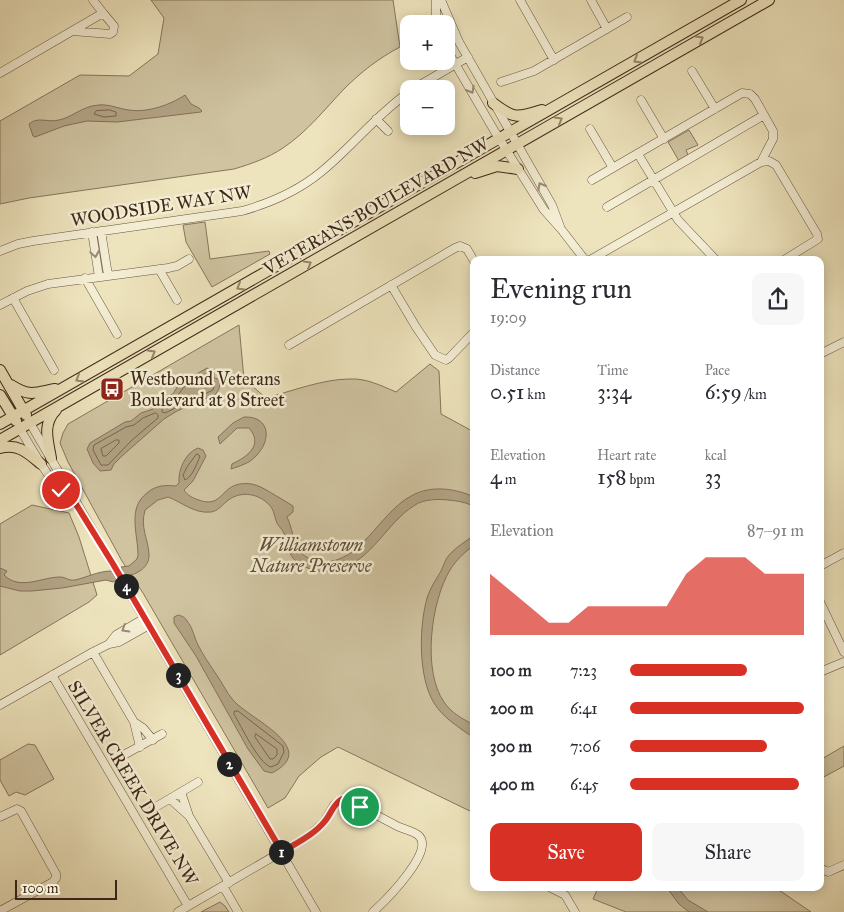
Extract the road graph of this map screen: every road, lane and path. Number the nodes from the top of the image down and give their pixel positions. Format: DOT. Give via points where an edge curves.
graph roads {
  1 [pos="93,0"];
  2 [pos="436,0"];
  3 [pos="441,0"];
  4 [pos="520,0"];
  5 [pos="591,0"];
  6 [pos="741,0"];
  7 [pos="769,0"];
  8 [pos="103,13"];
  9 [pos="436,15"];
  10 [pos="627,17"];
  11 [pos="607,29"];
  12 [pos="72,31"];
  13 [pos="468,58"];
  14 [pos="554,60"];
  15 [pos="456,64"];
  16 [pos="692,70"];
  17 [pos="0,73"];
  18 [pos="428,80"];
  19 [pos="501,82"];
  20 [pos="400,99"];
  21 [pos="641,100"];
  22 [pos="562,103"];
  23 [pos="493,104"];
  24 [pos="715,110"];
  25 [pos="764,115"];
  26 [pos="376,119"];
  27 [pos="590,129"];
  28 [pos="388,131"];
  29 [pos="510,133"];
  30 [pos="500,138"];
  31 [pos="664,139"];
  32 [pos="517,144"];
  33 [pos="507,150"];
  34 [pos="638,154"];
  35 [pos="761,162"];
  36 [pos="613,168"];
  37 [pos="518,169"];
  38 [pos="458,178"];
  39 [pos="592,180"];
  40 [pos="653,180"];
  41 [pos="607,207"];
  42 [pos="673,213"];
  43 [pos="561,229"];
  44 [pos="101,231"];
  45 [pos="92,232"];
  46 [pos="0,251"];
  47 [pos="471,256"];
  48 [pos="582,256"];
  49 [pos="597,256"];
  50 [pos="712,256"];
  51 [pos="791,256"];
  52 [pos="189,259"];
  53 [pos="159,269"];
  54 [pos="108,275"];
  55 [pos="98,276"];
  56 [pos="85,278"];
  57 [pos="391,285"];
  58 [pos="13,298"];
  59 [pos="177,300"];
  60 [pos="0,305"];
  61 [pos="117,334"];
  62 [pos="470,336"];
  63 [pos="844,342"];
  64 [pos="289,345"];
  65 [pos="824,352"];
  66 [pos="0,370"];
  67 [pos="54,370"];
  68 [pos="7,382"];
  69 [pos="64,388"];
  70 [pos="0,395"];
  71 [pos="64,404"];
  72 [pos="24,411"];
  73 [pos="13,417"];
  74 [pos="30,423"];
  75 [pos="0,424"];
  76 [pos="20,429"];
  77 [pos="0,440"];
  78 [pos="0,448"];
  79 [pos="51,458"];
  80 [pos="41,464"];
  81 [pos="74,501"];
  82 [pos="844,553"];
  83 [pos="824,564"];
  84 [pos="824,610"];
  85 [pos="147,621"];
  86 [pos="94,652"];
  87 [pos="844,652"];
  88 [pos="844,662"];
  89 [pos="824,670"];
  90 [pos="52,675"];
  91 [pos="0,706"];
  92 [pos="134,722"];
  93 [pos="162,734"];
  94 [pos="153,740"];
  95 [pos="140,747"];
  96 [pos="120,757"];
  97 [pos="198,782"];
  98 [pos="181,792"];
  99 [pos="170,799"];
  100 [pos="154,808"];
  101 [pos="189,816"];
  102 [pos="0,817"];
  103 [pos="282,852"];
  104 [pos="844,865"];
  105 [pos="824,870"];
  106 [pos="226,884"];
  107 [pos="557,891"];
  108 [pos="188,906"];
  109 [pos="0,911"];
  110 [pos="178,912"];
  111 [pos="238,912"];
  112 [pos="316,912"];
  113 [pos="373,912"];
  114 [pos="575,912"];
  1 -- 8 [label="street"];
  2 -- 9 [label="street"];
  3 -- 13 [label="street"];
  4 -- 14 [label="street"];
  5 -- 11 [label="street"];
  6 -- 22 [label="main road, VETERANS BOULEVARD NW, one-way"];
  32 -- 7 [label="main road, VETERANS BOULEVARD NW, one-way"];
  8 -- 12 [label="street"];
  8 -- 12 [label="street" via="114,26 110,34"];
  10 -- 11 [label="street"];
  11 -- 14 [label="street"];
  12 -- 17 [label="street"];
  13 -- 15 [label="street"];
  13 -- 23 [label="street"];
  14 -- 19 [label="street" via="534,72"];
  15 -- 18 [label="street"];
  15 -- 30 [label="street, one-way"];
  16 -- 24 [label="street"];
  20 -- 26 [label="street, WOODSIDE WAY NW"];
  21 -- 31 [label="street"];
  22 -- 23 [label="main road" via="513,116"];
  22 -- 29 [label="main road, VETERANS BOULEVARD NW"];
  23 -- 29 [label="street"];
  24 -- 25 [label="street" via="742,94 750,94"];
  24 -- 31 [label="street"];
  25 -- 35 [label="street" via="774,131 774,139"];
  25 -- 40 [label="street"];
  26 -- 28 [label="street"];
  26 -- 44 [label="street, WOODSIDE WAY NW" via="321,172 262,205 242,211"];
  27 -- 36 [label="street"];
  29 -- 30 [label="main road, VETERANS BOULEVARD NW"];
  29 -- 32 [label="street"];
  30 -- 33 [label="street"];
  30 -- 69 [label="main road, VETERANS BOULEVARD NW, one-way"];
  31 -- 34 [label="street"];
  32 -- 33 [label="main road, VETERANS BOULEVARD NW"];
  43 -- 32 [label="street, one-way" via="552,205"];
  33 -- 37 [label="street"];
  33 -- 38 [label="main road, VETERANS BOULEVARD NW"];
  34 -- 36 [label="street"];
  34 -- 40 [label="street"];
  35 -- 42 [label="street"];
  35 -- 51 [label="street" via="769,161 776,165 817,234 818,239"];
  36 -- 39 [label="street"];
  37 -- 38 [label="main road" via="497,166"];
  37 -- 43 [label="street" via="544,210"];
  71 -- 38 [label="main road, VETERANS BOULEVARD NW, one-way"];
  40 -- 41 [label="street"];
  40 -- 42 [label="street"];
  42 -- 49 [label="street"];
  42 -- 50 [label="street"];
  43 -- 48 [label="street"];
  44 -- 45 [label="street, WOODSIDE WAY NW"];
  44 -- 54 [label="street"];
  45 -- 46 [label="street, WOODSIDE WAY NW" via="18,244"];
  45 -- 55 [label="street, one-way"];
  47 -- 57 [label="street" via="467,249 460,246"];
  52 -- 53 [label="street" via="174,267"];
  53 -- 54 [label="street"];
  53 -- 59 [label="street"];
  54 -- 55 [label="street"];
  55 -- 56 [label="street"];
  56 -- 58 [label="street" via="48,284"];
  56 -- 61 [label="street"];
  57 -- 62 [label="street" via="440,359 450,358"];
  57 -- 64 [label="street"];
  58 -- 60 [label="street"];
  58 -- 67 [label="street"];
  63 -- 65 [label="street"];
  66 -- 68 [label="main road"];
  68 -- 69 [label="main road" via="29,394"];
  68 -- 72 [label="main road"];
  69 -- 72 [label="main road, VETERANS BOULEVARD NW"];
  70 -- 73 [label="main road"];
  71 -- 74 [label="main road, VETERANS BOULEVARD NW"];
  71 -- 79 [label="main road" via="46,426"];
  72 -- 73 [label="main road, VETERANS BOULEVARD NW"];
  72 -- 74 [label="main road"];
  73 -- 75 [label="main road, VETERANS BOULEVARD NW"];
  73 -- 76 [label="main road"];
  74 -- 76 [label="main road, VETERANS BOULEVARD NW"];
  74 -- 79 [label="street"];
  76 -- 77 [label="main road, VETERANS BOULEVARD NW"];
  76 -- 80 [label="street"];
  78 -- 80 [label="main road" via="15,446 24,449"];
  79 -- 81 [label="street"];
  80 -- 81 [label="street" via="50,478"];
  81 -- 85 [label="street"];
  82 -- 83 [label="street"];
  84 -- 87 [label="street"];
  85 -- 86 [label="street" via="120,642"];
  85 -- 103 [label="street"];
  86 -- 90 [label="street"];
  86 -- 92 [label="street"];
  88 -- 89 [label="street"];
  90 -- 91 [label="street"];
  90 -- 108 [label="street, SILVER CREEK DRIVE NW"];
  92 -- 94 [label="street"];
  92 -- 95 [label="street"];
  93 -- 94 [label="street"];
  94 -- 95 [label="street"];
  95 -- 96 [label="street"];
  97 -- 98 [label="street"];
  98 -- 99 [label="street"];
  98 -- 101 [label="street"];
  99 -- 100 [label="street"];
  99 -- 101 [label="street"];
  101 -- 106 [label="street"];
  102 -- 109 [label="street" via="12,810 21,811 56,878"];
  103 -- 106 [label="street"];
  103 -- 112 [label="street"];
  103 -- 113 [label="street" via="317,829 342,799 418,835 422,846 412,867 400,886"];
  104 -- 105 [label="street" via="828,872"];
  106 -- 108 [label="street"];
  106 -- 111 [label="street"];
  107 -- 114 [label="street" via="565,895"];
  108 -- 110 [label="street"];
}
